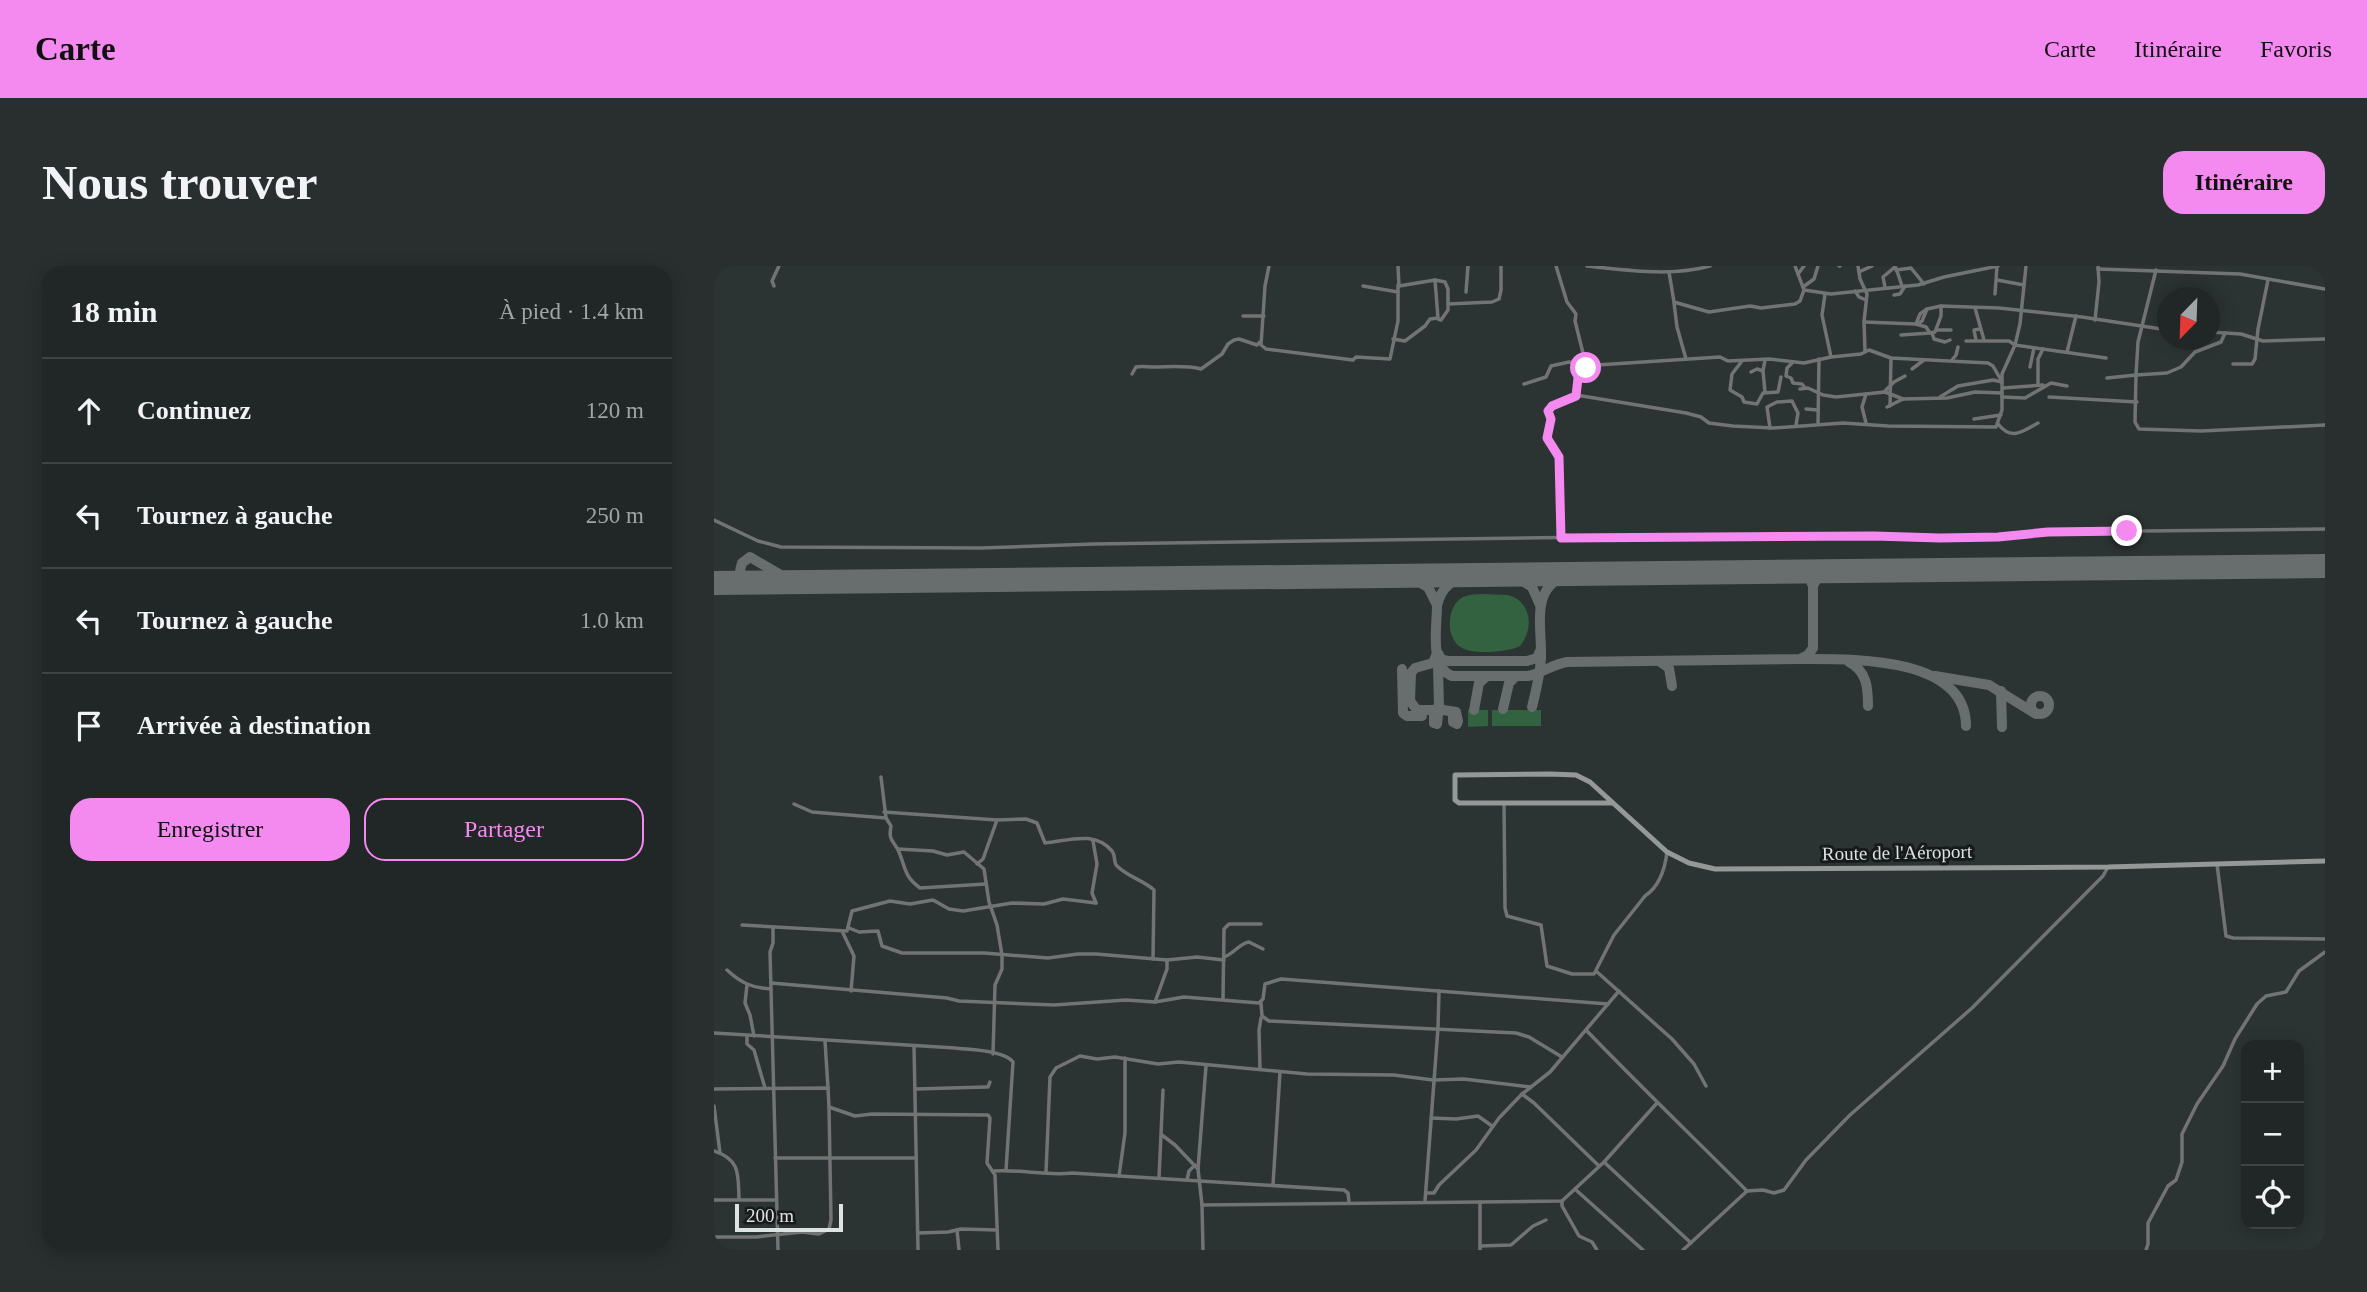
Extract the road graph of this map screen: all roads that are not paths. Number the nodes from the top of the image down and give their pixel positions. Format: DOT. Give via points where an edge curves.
graph roads {
  1 [pos="779,266"];
  2 [pos="1269,266"];
  3 [pos="1398,266"];
  4 [pos="1468,266"];
  5 [pos="1501,266"];
  6 [pos="1556,266"];
  7 [pos="1587,266"];
  8 [pos="1710,266"];
  9 [pos="1795,266"];
  10 [pos="1804,266"];
  11 [pos="1818,266"];
  12 [pos="1858,266"];
  13 [pos="1872,266"];
  14 [pos="1997,266"];
  15 [pos="2026,266"];
  16 [pos="2190,266"];
  17 [pos="1964,267"];
  18 [pos="1987,267"];
  19 [pos="2098,267"];
  20 [pos="1896,268"];
  21 [pos="2159,269"];
  22 [pos="1669,272"];
  23 [pos="1859,272"];
  24 [pos="2189,272"];
  25 [pos="1965,273"];
  26 [pos="1798,274"];
  27 [pos="1435,279"];
  28 [pos="1997,280"];
  29 [pos="2268,280"];
  30 [pos="1924,284"];
  31 [pos="1398,285"];
  32 [pos="2024,285"];
  33 [pos="774,286"];
  34 [pos="1363,286"];
  35 [pos="1903,286"];
  36 [pos="1885,287"];
  37 [pos="1804,289"];
  38 [pos="1865,289"];
  39 [pos="2325,289"];
  40 [pos="1854,290"];
  41 [pos="1398,292"];
  42 [pos="1466,292"];
  43 [pos="1995,293"];
  44 [pos="1825,294"];
  45 [pos="1894,296"];
  46 [pos="1866,300"];
  47 [pos="1674,302"];
  48 [pos="1448,304"];
  49 [pos="1941,306"];
  50 [pos="1974,308"];
  51 [pos="2022,311"];
  52 [pos="1243,316"];
  53 [pos="1264,316"];
  54 [pos="2076,316"];
  55 [pos="1438,319"];
  56 [pos="2095,320"];
  57 [pos="1864,322"];
  58 [pos="1917,324"];
  59 [pos="2142,327"];
  60 [pos="1980,329"];
  61 [pos="2157,329"];
  62 [pos="1937,330"];
  63 [pos="1951,330"];
  64 [pos="1931,333"];
  65 [pos="2220,333"];
  66 [pos="2225,333"];
  67 [pos="1901,335"];
  68 [pos="2257,338"];
  69 [pos="1393,339"];
  70 [pos="2325,339"];
  71 [pos="1262,340"];
  72 [pos="1951,340"];
  73 [pos="1976,340"];
  74 [pos="1984,340"];
  75 [pos="1966,341"];
  76 [pos="2015,345"];
  77 [pos="1958,347"];
  78 [pos="2034,348"];
  79 [pos="2043,349"];
  80 [pos="1866,351"];
  81 [pos="2067,352"];
  82 [pos="1831,357"];
  83 [pos="1891,358"];
  84 [pos="2106,358"];
  85 [pos="1686,359"];
  86 [pos="1819,359"];
  87 [pos="1765,360"];
  88 [pos="1781,360"];
  89 [pos="1924,360"];
  90 [pos="1742,361"];
  91 [pos="1951,361"];
  92 [pos="1794,362"];
  93 [pos="2233,364"];
  94 [pos="1586,365"];
  95 [pos="2030,367"];
  96 [pos="1786,369"];
  97 [pos="1912,369"];
  98 [pos="1995,369"];
  99 [pos="2004,370"];
  100 [pos="1763,371"];
  101 [pos="1751,372"];
  102 [pos="1132,374"];
  103 [pos="2136,375"];
  104 [pos="1905,376"];
  105 [pos="1781,377"];
  106 [pos="2107,378"];
  107 [pos="1524,384"];
  108 [pos="2038,384"];
  109 [pos="1890,385"];
  110 [pos="2045,385"];
  111 [pos="2067,386"];
  112 [pos="2002,388"];
  113 [pos="1765,392"];
  114 [pos="1884,392"];
  115 [pos="1818,393"];
  116 [pos="1866,394"];
  117 [pos="1891,394"];
  118 [pos="1576,396"];
  119 [pos="1940,397"];
  120 [pos="2049,397"];
  121 [pos="1903,399"];
  122 [pos="2137,401"];
  123 [pos="1806,409"];
  124 [pos="1818,410"];
  125 [pos="2001,415"];
  126 [pos="1974,419"];
  127 [pos="1998,423"];
  128 [pos="2038,423"];
  129 [pos="1818,424"];
  130 [pos="1868,424"];
  131 [pos="2325,424"];
  132 [pos="1796,425"];
  133 [pos="1770,428"];
  134 [pos="714,520"];
  135 [pos="2325,529"];
  136 [pos="1561,538"];
  137 [pos="881,777"];
  138 [pos="1504,803"];
  139 [pos="1611,803"];
  140 [pos="794,804"];
  141 [pos="884,812"];
  142 [pos="886,818"];
  143 [pos="997,820"];
  144 [pos="1093,841"];
  145 [pos="898,849"];
  146 [pos="1667,852"];
  147 [pos="2325,861"];
  148 [pos="2217,863"];
  149 [pos="977,864"];
  150 [pos="2108,867"];
  151 [pos="986,884"];
  152 [pos="990,906"];
  153 [pos="1261,924"];
  154 [pos="742,925"];
  155 [pos="773,928"];
  156 [pos="849,929"];
  157 [pos="842,931"];
  158 [pos="2325,939"];
  159 [pos="1263,949"];
  160 [pos="2325,952"];
  161 [pos="1002,955"];
  162 [pos="1224,958"];
  163 [pos="1153,959"];
  164 [pos="1167,960"];
  165 [pos="727,970"];
  166 [pos="1596,971"];
  167 [pos="771,983"];
  168 [pos="747,985"];
  169 [pos="771,989"];
  170 [pos="851,991"];
  171 [pos="1439,991"];
  172 [pos="1619,991"];
  173 [pos="1223,999"];
  174 [pos="995,1002"];
  175 [pos="1155,1002"];
  176 [pos="1261,1003"];
  177 [pos="1608,1004"];
  178 [pos="1262,1016"];
  179 [pos="1438,1028"];
  180 [pos="1586,1030"];
  181 [pos="714,1033"];
  182 [pos="747,1036"];
  183 [pos="754,1036"];
  184 [pos="771,1038"];
  185 [pos="825,1041"];
  186 [pos="914,1046"];
  187 [pos="993,1054"];
  188 [pos="1562,1057"];
  189 [pos="1125,1058"];
  190 [pos="1206,1066"];
  191 [pos="1260,1069"];
  192 [pos="1280,1071"];
  193 [pos="1433,1080"];
  194 [pos="990,1082"];
  195 [pos="1706,1086"];
  196 [pos="1531,1087"];
  197 [pos="765,1088"];
  198 [pos="828,1088"];
  199 [pos="714,1089"];
  200 [pos="774,1089"];
  201 [pos="915,1089"];
  202 [pos="1163,1090"];
  203 [pos="1522,1094"];
  204 [pos="1657,1103"];
  205 [pos="714,1105"];
  206 [pos="829,1107"];
  207 [pos="914,1115"];
  208 [pos="1431,1118"];
  209 [pos="1492,1126"];
  210 [pos="1162,1135"];
  211 [pos="714,1151"];
  212 [pos="720,1153"];
  213 [pos="828,1157"];
  214 [pos="775,1158"];
  215 [pos="914,1158"];
  216 [pos="1604,1162"];
  217 [pos="1599,1166"];
  218 [pos="1196,1167"];
  219 [pos="1006,1170"];
  220 [pos="995,1171"];
  221 [pos="1046,1172"];
  222 [pos="1119,1176"];
  223 [pos="1159,1178"];
  224 [pos="1187,1180"];
  225 [pos="1200,1181"];
  226 [pos="1273,1185"];
  227 [pos="1576,1190"];
  228 [pos="1747,1191"];
  229 [pos="1426,1193"];
  230 [pos="739,1199"];
  231 [pos="714,1200"];
  232 [pos="776,1200"];
  233 [pos="1425,1201"];
  234 [pos="1562,1201"];
  235 [pos="1349,1202"];
  236 [pos="1480,1202"];
  237 [pos="1202,1205"];
  238 [pos="1546,1220"];
  239 [pos="957,1230"];
  240 [pos="997,1230"];
  241 [pos="918,1233"];
  242 [pos="778,1236"];
  243 [pos="714,1237"];
  244 [pos="1690,1243"];
  245 [pos="1480,1248"];
  246 [pos="778,1250"];
  247 [pos="918,1250"];
  248 [pos="959,1250"];
  249 [pos="998,1250"];
  250 [pos="1203,1250"];
  251 [pos="1597,1250"];
  252 [pos="1643,1250"];
  253 [pos="1684,1250"];
  254 [pos="2146,1250"];
  1 -- 33 [label="street"];
  2 -- 53 [label="street"];
  3 -- 31 [label="street"];
  4 -- 42 [label="street"];
  5 -- 48 [label="street" via="1499,299"];
  6 -- 94 [label="street" via="1567,302 1576,314"];
  7 -- 22 [label="street"];
  8 -- 22 [label="street"];
  9 -- 26 [label="street"];
  10 -- 26 [label="street"];
  11 -- 37 [label="street"];
  12 -- 23 [label="street"];
  13 -- 23 [label="street"];
  14 -- 18 [label="street"];
  14 -- 28 [label="street"];
  15 -- 32 [label="street"];
  16 -- 24 [label="street"];
  17 -- 25 [label="street"];
  18 -- 25 [label="street"];
  19 -- 21 [label="street"];
  19 -- 56 [label="street"];
  20 -- 30 [label="street" via="1911,268"];
  20 -- 35 [label="street"];
  20 -- 36 [label="street" via="1883,277"];
  21 -- 24 [label="street"];
  21 -- 59 [label="street"];
  22 -- 47 [label="street"];
  23 -- 38 [label="street"];
  24 -- 29 [label="street"];
  25 -- 30 [label="street"];
  26 -- 37 [label="street"];
  27 -- 31 [label="street"];
  27 -- 48 [label="street" via="1448,286"];
  27 -- 55 [label="street"];
  28 -- 32 [label="street"];
  28 -- 43 [label="street"];
  29 -- 39 [label="street"];
  29 -- 68 [label="street"];
  30 -- 35 [label="street"];
  31 -- 41 [label="street"];
  32 -- 51 [label="street"];
  34 -- 41 [label="street"];
  35 -- 36 [label="street"];
  35 -- 45 [label="street"];
  36 -- 38 [label="street"];
  37 -- 44 [label="street"];
  37 -- 47 [label="street" via="1798,302 1761,308 1707,312"];
  38 -- 40 [label="street"];
  38 -- 46 [label="street"];
  40 -- 44 [label="street"];
  40 -- 46 [label="street"];
  41 -- 69 [label="street"];
  44 -- 82 [label="street" via="1822,316"];
  46 -- 57 [label="street"];
  47 -- 85 [label="street"];
  48 -- 55 [label="street" via="1448,311"];
  49 -- 50 [label="street"];
  49 -- 58 [label="street" via="1920,314"];
  49 -- 62 [label="street"];
  50 -- 51 [label="street"];
  50 -- 60 [label="street"];
  51 -- 54 [label="street"];
  51 -- 76 [label="street"];
  52 -- 53 [label="street"];
  53 -- 71 [label="street"];
  54 -- 56 [label="street"];
  54 -- 81 [label="street"];
  55 -- 69 [label="street" via="1430,319 1405,341"];
  56 -- 59 [label="street"];
  57 -- 58 [label="street"];
  57 -- 80 [label="street"];
  58 -- 64 [label="street"];
  59 -- 61 [label="street"];
  59 -- 103 [label="street"];
  60 -- 73 [label="street" via="1974,330"];
  60 -- 74 [label="street"];
  62 -- 63 [label="street"];
  62 -- 64 [label="street"];
  64 -- 67 [label="street" via="1913,330"];
  64 -- 72 [label="street" via="1939,341"];
  65 -- 66 [label="street"];
  66 -- 68 [label="street"];
  66 -- 103 [label="street" via="2221,342 2195,352 2178,368 2159,375"];
  68 -- 70 [label="street"];
  68 -- 93 [label="street" via="2254,362"];
  69 -- 71 [label="street" via="1390,359 1353,360 1266,349"];
  71 -- 102 [label="street" via="1256,345 1234,340 1201,369 1143,366"];
  73 -- 74 [label="street"];
  73 -- 75 [label="street"];
  74 -- 76 [label="street"];
  76 -- 78 [label="street"];
  76 -- 99 [label="street"];
  77 -- 91 [label="street"];
  78 -- 79 [label="street"];
  78 -- 95 [label="street"];
  79 -- 81 [label="street"];
  79 -- 108 [label="street" via="2037,362"];
  80 -- 82 [label="street"];
  80 -- 83 [label="street"];
  81 -- 84 [label="street"];
  82 -- 86 [label="street"];
  83 -- 89 [label="street"];
  83 -- 109 [label="street"];
  85 -- 90 [label="street"];
  85 -- 94 [label="street"];
  86 -- 92 [label="street"];
  86 -- 115 [label="street"];
  87 -- 88 [label="street"];
  87 -- 90 [label="street"];
  87 -- 100 [label="street"];
  88 -- 92 [label="street"];
  88 -- 96 [label="street"];
  89 -- 91 [label="street"];
  89 -- 97 [label="street"];
  90 -- 113 [label="street" via="1732,374 1730,391 1755,404"];
  91 -- 98 [label="street" via="1988,363"];
  92 -- 96 [label="street"];
  94 -- 107 [label="street" via="1552,365 1546,377"];
  94 -- 118 [label="street" via="1578,378"];
  96 -- 115 [label="street" via="1793,383"];
  98 -- 99 [label="street"];
  98 -- 112 [label="street"];
  99 -- 112 [label="street"];
  100 -- 101 [label="street"];
  100 -- 113 [label="street"];
  103 -- 106 [label="street"];
  103 -- 122 [label="street"];
  104 -- 109 [label="street"];
  105 -- 113 [label="street" via="1777,392"];
  108 -- 110 [label="street"];
  108 -- 112 [label="street"];
  109 -- 114 [label="street"];
  109 -- 117 [label="street"];
  110 -- 111 [label="street"];
  110 -- 112 [label="street" via="2025,398"];
  112 -- 119 [label="street"];
  112 -- 119 [label="street" via="1993,380 1958,386"];
  112 -- 125 [label="street"];
  114 -- 116 [label="street"];
  114 -- 117 [label="street"];
  115 -- 116 [label="street" via="1836,397"];
  115 -- 124 [label="street"];
  116 -- 130 [label="street" via="1862,407"];
  117 -- 121 [label="street"];
  117 -- 121 [label="street" via="1888,407"];
  118 -- 133 [label="street" via="1701,416 1716,425"];
  118 -- 136 [label="street" via="1548,411 1547,438 1559,457"];
  119 -- 121 [label="street"];
  120 -- 122 [label="street"];
  122 -- 131 [label="street" via="2139,429 2201,431"];
  123 -- 124 [label="street"];
  124 -- 129 [label="street"];
  125 -- 126 [label="street"];
  125 -- 127 [label="street"];
  127 -- 128 [label="street" via="2011,433 2025,432"];
  127 -- 130 [label="street" via="1996,427"];
  129 -- 130 [label="street"];
  129 -- 132 [label="street"];
  132 -- 133 [label="street"];
  132 -- 133 [label="street" via="1798,414 1792,401 1780,402 1767,407"];
  134 -- 136 [label="street" via="781,547"];
  135 -- 136 [label="street" via="1940,538"];
  137 -- 141 [label="street"];
  138 -- 139 [label="main road"];
  138 -- 139 [label="main road, Route de l'Aéroport" via="1459,803 1455,800 1455,774 1576,775"];
  138 -- 166 [label="street" via="1507,916 1542,927 1547,966 1572,974"];
  139 -- 146 [label="main road, Route de l'Aéroport"];
  140 -- 142 [label="street" via="812,812"];
  141 -- 142 [label="street"];
  141 -- 143 [label="street"];
  142 -- 145 [label="street"];
  143 -- 144 [label="street" via="1037,823 1045,843 1076,837"];
  143 -- 149 [label="street"];
  144 -- 152 [label="street" via="1097,864 1092,893 1096,903 1063,899"];
  144 -- 163 [label="street" via="1114,853 1117,866 1154,890"];
  145 -- 149 [label="street" via="947,855 964,852"];
  145 -- 151 [label="street" via="906,875 920,888"];
  146 -- 150 [label="main road, Route de l'Aéroport" via="1715,869"];
  146 -- 166 [label="street" via="1664,873 1615,935"];
  147 -- 148 [label="main road, Route de l'Aéroport"];
  148 -- 150 [label="main road, Route de l'Aéroport"];
  148 -- 158 [label="street" via="2226,936"];
  149 -- 151 [label="street" via="984,869"];
  150 -- 228 [label="street" via="1972,1008 1850,1115 1806,1160 1788,1186 1774,1193"];
  151 -- 152 [label="street"];
  152 -- 156 [label="street" via="955,910 933,900 910,904 885,901 852,911"];
  152 -- 161 [label="street"];
  153 -- 162 [label="street" via="1226,926"];
  154 -- 155 [label="street"];
  155 -- 157 [label="street"];
  155 -- 167 [label="street"];
  156 -- 157 [label="street"];
  156 -- 161 [label="street" via="878,931 882,946 897,952"];
  157 -- 170 [label="street" via="854,956"];
  159 -- 162 [label="street" via="1249,942"];
  160 -- 254 [label="street" via="2299,971 2286,992 2263,999 2235,1039 2186,1126 2182,1162 2176,1180 2150,1218"];
  161 -- 163 [label="street"];
  161 -- 174 [label="street"];
  162 -- 164 [label="street"];
  162 -- 173 [label="street"];
  163 -- 164 [label="street"];
  164 -- 175 [label="street"];
  165 -- 168 [label="street"];
  166 -- 172 [label="street"];
  167 -- 169 [label="street"];
  167 -- 170 [label="street"];
  168 -- 169 [label="street"];
  168 -- 183 [label="street" via="745,1003"];
  169 -- 184 [label="street"];
  170 -- 174 [label="street"];
  171 -- 176 [label="street" via="1281,979 1265,984"];
  171 -- 177 [label="street"];
  171 -- 179 [label="street"];
  172 -- 177 [label="street"];
  172 -- 195 [label="street" via="1672,1039"];
  173 -- 175 [label="street" via="1184,997"];
  173 -- 176 [label="street"];
  174 -- 175 [label="street"];
  174 -- 187 [label="street"];
  176 -- 178 [label="street"];
  177 -- 180 [label="street"];
  178 -- 179 [label="street" via="1269,1021"];
  178 -- 191 [label="street"];
  179 -- 188 [label="street" via="1516,1033"];
  179 -- 193 [label="street"];
  180 -- 188 [label="street"];
  180 -- 204 [label="street"];
  181 -- 182 [label="street"];
  182 -- 183 [label="street"];
  182 -- 197 [label="street"];
  183 -- 184 [label="street"];
  184 -- 185 [label="street"];
  184 -- 200 [label="street"];
  185 -- 186 [label="street"];
  185 -- 198 [label="street"];
  186 -- 187 [label="street"];
  186 -- 201 [label="street"];
  187 -- 219 [label="street" via="1013,1062"];
  188 -- 196 [label="street"];
  189 -- 190 [label="street"];
  189 -- 221 [label="street" via="1076,1056 1052,1073"];
  189 -- 222 [label="street" via="1125,1133"];
  190 -- 191 [label="street"];
  190 -- 218 [label="street"];
  191 -- 192 [label="street"];
  192 -- 193 [label="street"];
  192 -- 226 [label="street"];
  193 -- 196 [label="street"];
  193 -- 208 [label="street"];
  194 -- 201 [label="street" via="988,1087"];
  196 -- 203 [label="street"];
  197 -- 199 [label="street"];
  197 -- 200 [label="street"];
  198 -- 200 [label="street"];
  198 -- 206 [label="street"];
  200 -- 214 [label="street"];
  201 -- 207 [label="street"];
  202 -- 210 [label="street"];
  203 -- 209 [label="street"];
  203 -- 217 [label="street"];
  204 -- 216 [label="street"];
  204 -- 228 [label="street"];
  205 -- 212 [label="street"];
  206 -- 207 [label="street" via="855,1116"];
  206 -- 213 [label="street"];
  207 -- 215 [label="street"];
  207 -- 220 [label="street" via="989,1116 987,1163"];
  208 -- 209 [label="street" via="1478,1116"];
  208 -- 229 [label="street"];
  209 -- 229 [label="street" via="1476,1150 1434,1193"];
  210 -- 218 [label="street"];
  210 -- 223 [label="street"];
  211 -- 212 [label="street"];
  212 -- 230 [label="street" via="739,1171"];
  213 -- 214 [label="street"];
  213 -- 215 [label="street"];
  213 -- 242 [label="street" via="829,1229"];
  214 -- 232 [label="street"];
  215 -- 241 [label="street"];
  216 -- 217 [label="street"];
  216 -- 244 [label="street"];
  217 -- 227 [label="street"];
  218 -- 224 [label="street"];
  218 -- 225 [label="street"];
  219 -- 220 [label="street"];
  219 -- 221 [label="street"];
  220 -- 240 [label="street"];
  221 -- 222 [label="street"];
  222 -- 223 [label="street"];
  223 -- 224 [label="street"];
  224 -- 225 [label="street"];
  225 -- 226 [label="street"];
  225 -- 237 [label="street"];
  226 -- 235 [label="street" via="1346,1190"];
  227 -- 234 [label="street"];
  227 -- 252 [label="street"];
  228 -- 244 [label="street"];
  229 -- 233 [label="street"];
  230 -- 231 [label="street"];
  230 -- 232 [label="street"];
  232 -- 242 [label="street"];
  233 -- 235 [label="street"];
  233 -- 236 [label="street"];
  234 -- 236 [label="street"];
  234 -- 251 [label="street" via="1577,1233"];
  235 -- 237 [label="street"];
  236 -- 245 [label="street"];
  237 -- 250 [label="street"];
  238 -- 245 [label="street" via="1511,1245"];
  239 -- 240 [label="street"];
  239 -- 241 [label="street"];
  239 -- 248 [label="street"];
  240 -- 249 [label="street"];
  241 -- 247 [label="street"];
  242 -- 243 [label="street"];
  242 -- 246 [label="street"];
  244 -- 253 [label="street"];
}
